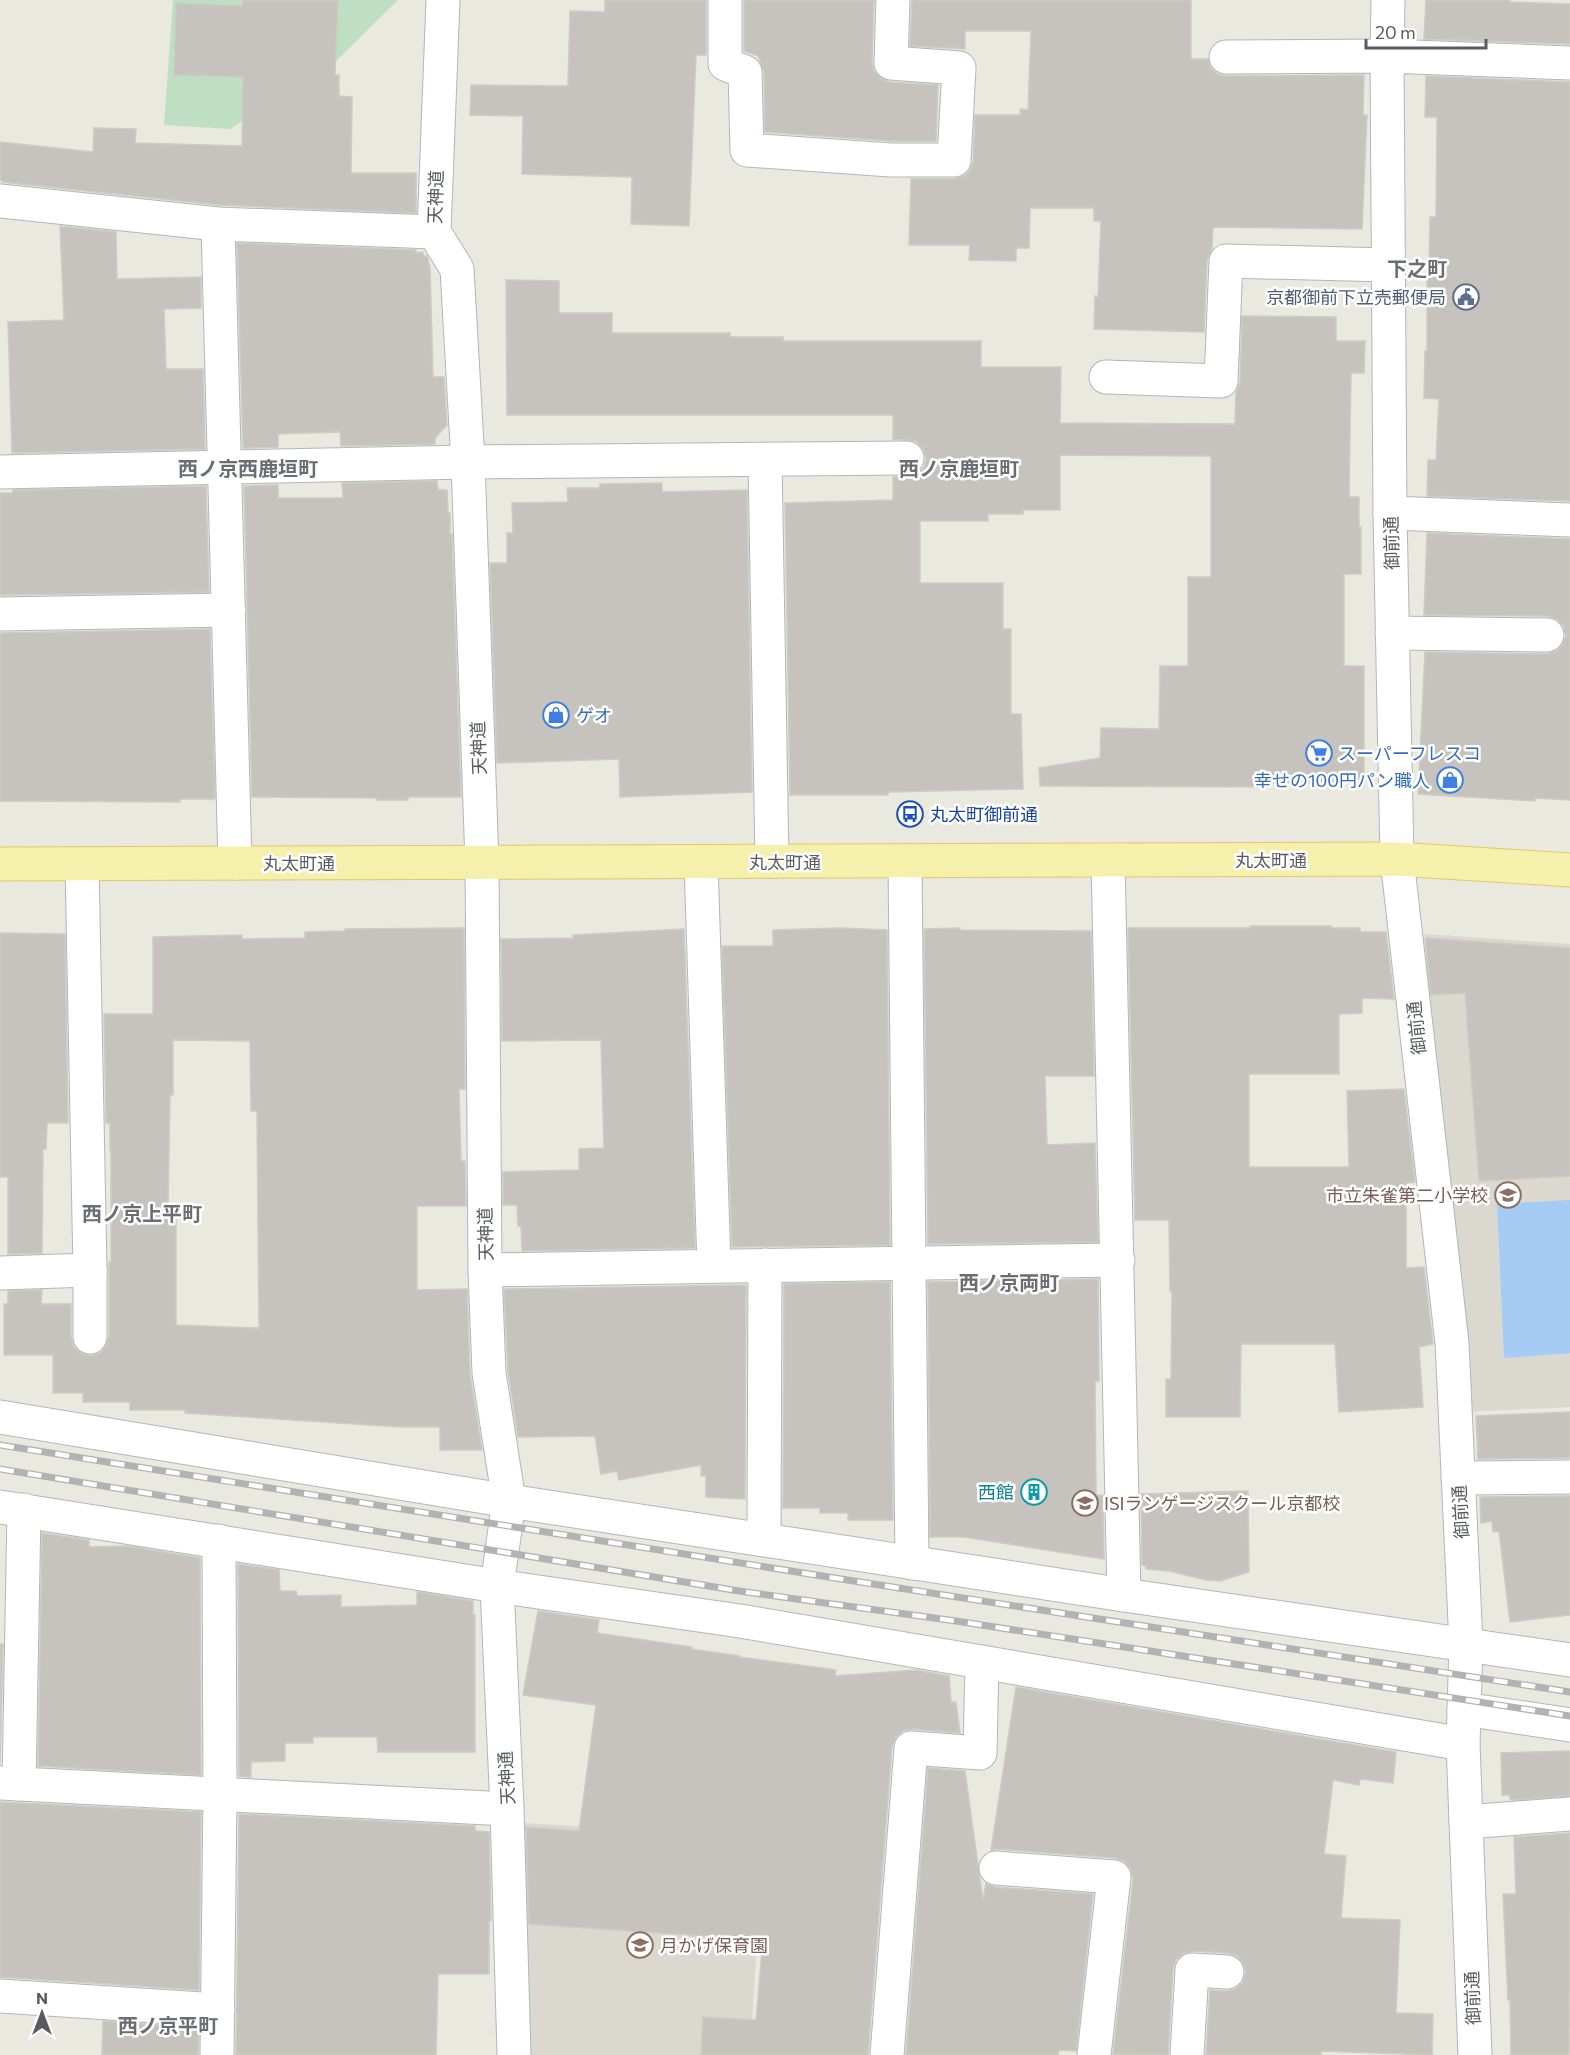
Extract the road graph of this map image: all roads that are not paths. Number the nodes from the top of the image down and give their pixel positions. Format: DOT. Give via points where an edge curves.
graph roads {
  1 [pos="443,0"];
  2 [pos="725,0"];
  3 [pos="893,0"];
  4 [pos="1388,0"];
  5 [pos="1387,56"];
  6 [pos="1226,57"];
  7 [pos="1570,63"];
  8 [pos="0,201"];
  9 [pos="218,224"];
  10 [pos="434,232"];
  11 [pos="1388,265"];
  12 [pos="1106,377"];
  13 [pos="907,458"];
  14 [pos="765,460"];
  15 [pos="468,462"];
  16 [pos="224,466"];
  17 [pos="0,472"];
  18 [pos="1390,513"];
  19 [pos="1570,520"];
  20 [pos="229,610"];
  21 [pos="0,614"];
  22 [pos="1392,633"];
  23 [pos="1547,635"];
  24 [pos="1397,859"];
  25 [pos="772,861"];
  26 [pos="905,861"];
  27 [pos="1108,861"];
  28 [pos="702,862"];
  29 [pos="235,863"];
  30 [pos="482,863"];
  31 [pos="0,864"];
  32 [pos="82,864"];
  33 [pos="1570,870"];
  34 [pos="1118,1260"];
  35 [pos="909,1262"];
  36 [pos="765,1265"];
  37 [pos="714,1266"];
  38 [pos="90,1270"];
  39 [pos="485,1270"];
  40 [pos="0,1273"];
  41 [pos="90,1337"];
  42 [pos="0,1417"];
  43 [pos="1570,1477"];
  44 [pos="1458,1478"];
  45 [pos="509,1501"];
  46 [pos="12,1508"];
  47 [pos="764,1539"];
  48 [pos="219,1540"];
  49 [pos="912,1563"];
  50 [pos="497,1586"];
  51 [pos="1124,1595"];
  52 [pos="1466,1644"];
  53 [pos="1570,1660"];
  54 [pos="982,1662"];
  55 [pos="1464,1709"];
  56 [pos="1570,1725"];
  57 [pos="1463,1744"];
  58 [pos="10,1784"];
  59 [pos="220,1795"];
  60 [pos="507,1809"];
  61 [pos="1570,1814"];
  62 [pos="1466,1822"];
  63 [pos="996,1868"];
  64 [pos="1227,1972"];
  65 [pos="0,1996"];
  66 [pos="218,2010"];
  67 [pos="217,2055"];
  68 [pos="514,2055"];
  69 [pos="888,2055"];
  70 [pos="1094,2055"];
  71 [pos="1187,2055"];
  72 [pos="1474,2055"];
  1 -- 10 [label="street, 天神道"];
  2 -- 3 [label="street" via="725,64 745,72 747,150 954,159 959,68 891,63"];
  4 -- 5 [label="street, 御前通"];
  5 -- 6 [label="street"];
  5 -- 7 [label="street"];
  5 -- 11 [label="street, 御前通"];
  8 -- 9 [label="street"];
  9 -- 10 [label="street"];
  9 -- 16 [label="street"];
  10 -- 15 [label="street, 天神道" via="457,269"];
  11 -- 12 [label="street" via="1226,261 1221,381"];
  11 -- 18 [label="street, 御前通"];
  13 -- 14 [label="street"];
  14 -- 15 [label="street"];
  14 -- 25 [label="street"];
  15 -- 16 [label="street"];
  15 -- 30 [label="street, 天神道"];
  16 -- 17 [label="street"];
  16 -- 20 [label="street"];
  18 -- 19 [label="street"];
  18 -- 22 [label="street, 御前通"];
  20 -- 21 [label="street"];
  20 -- 29 [label="street"];
  22 -- 23 [label="street"];
  22 -- 24 [label="street, 御前通"];
  24 -- 27 [label="main road, 丸太町通"];
  24 -- 33 [label="main road, 丸太町通"];
  24 -- 44 [label="street, 御前通" via="1452,1343"];
  25 -- 26 [label="main road, 丸太町通"];
  25 -- 28 [label="main road, 丸太町通"];
  26 -- 27 [label="main road, 丸太町通"];
  26 -- 35 [label="street"];
  27 -- 34 [label="street"];
  28 -- 30 [label="main road, 丸太町通"];
  28 -- 37 [label="street"];
  29 -- 30 [label="main road, 丸太町通"];
  29 -- 32 [label="main road, 丸太町通"];
  30 -- 39 [label="street, 天神道"];
  31 -- 32 [label="main road, 丸太町通"];
  32 -- 38 [label="street"];
  34 -- 35 [label="street"];
  34 -- 51 [label="street"];
  35 -- 36 [label="street"];
  35 -- 49 [label="street"];
  36 -- 37 [label="street"];
  36 -- 47 [label="street"];
  37 -- 39 [label="street"];
  38 -- 40 [label="street"];
  38 -- 41 [label="street"];
  39 -- 45 [label="street, 天神道" via="489,1373"];
  42 -- 45 [label="street"];
  43 -- 44 [label="street"];
  44 -- 52 [label="street, 御前通"];
  45 -- 47 [label="street"];
  45 -- 50 [label="street, 天神通"];
  46 -- 48 [label="street"];
  46 -- 58 [label="street"];
  47 -- 49 [label="street"];
  48 -- 50 [label="street"];
  48 -- 59 [label="street"];
  49 -- 51 [label="street"];
  50 -- 54 [label="street" via="740,1621"];
  50 -- 60 [label="street, 天神通"];
  51 -- 52 [label="street"];
  52 -- 53 [label="street"];
  52 -- 55 [label="street, 御前通"];
  54 -- 57 [label="street"];
  54 -- 69 [label="street" via="980,1753 911,1748"];
  55 -- 56 [label="street"];
  55 -- 57 [label="street, 御前通"];
  57 -- 62 [label="street, 御前通"];
  58 -- 59 [label="street"];
  59 -- 60 [label="street"];
  59 -- 66 [label="street"];
  60 -- 68 [label="street, 天神通"];
  61 -- 62 [label="street"];
  62 -- 72 [label="street, 御前通"];
  63 -- 70 [label="street" via="1114,1877"];
  64 -- 71 [label="street" via="1192,1970"];
  65 -- 66 [label="street"];
  66 -- 67 [label="street"];
}
